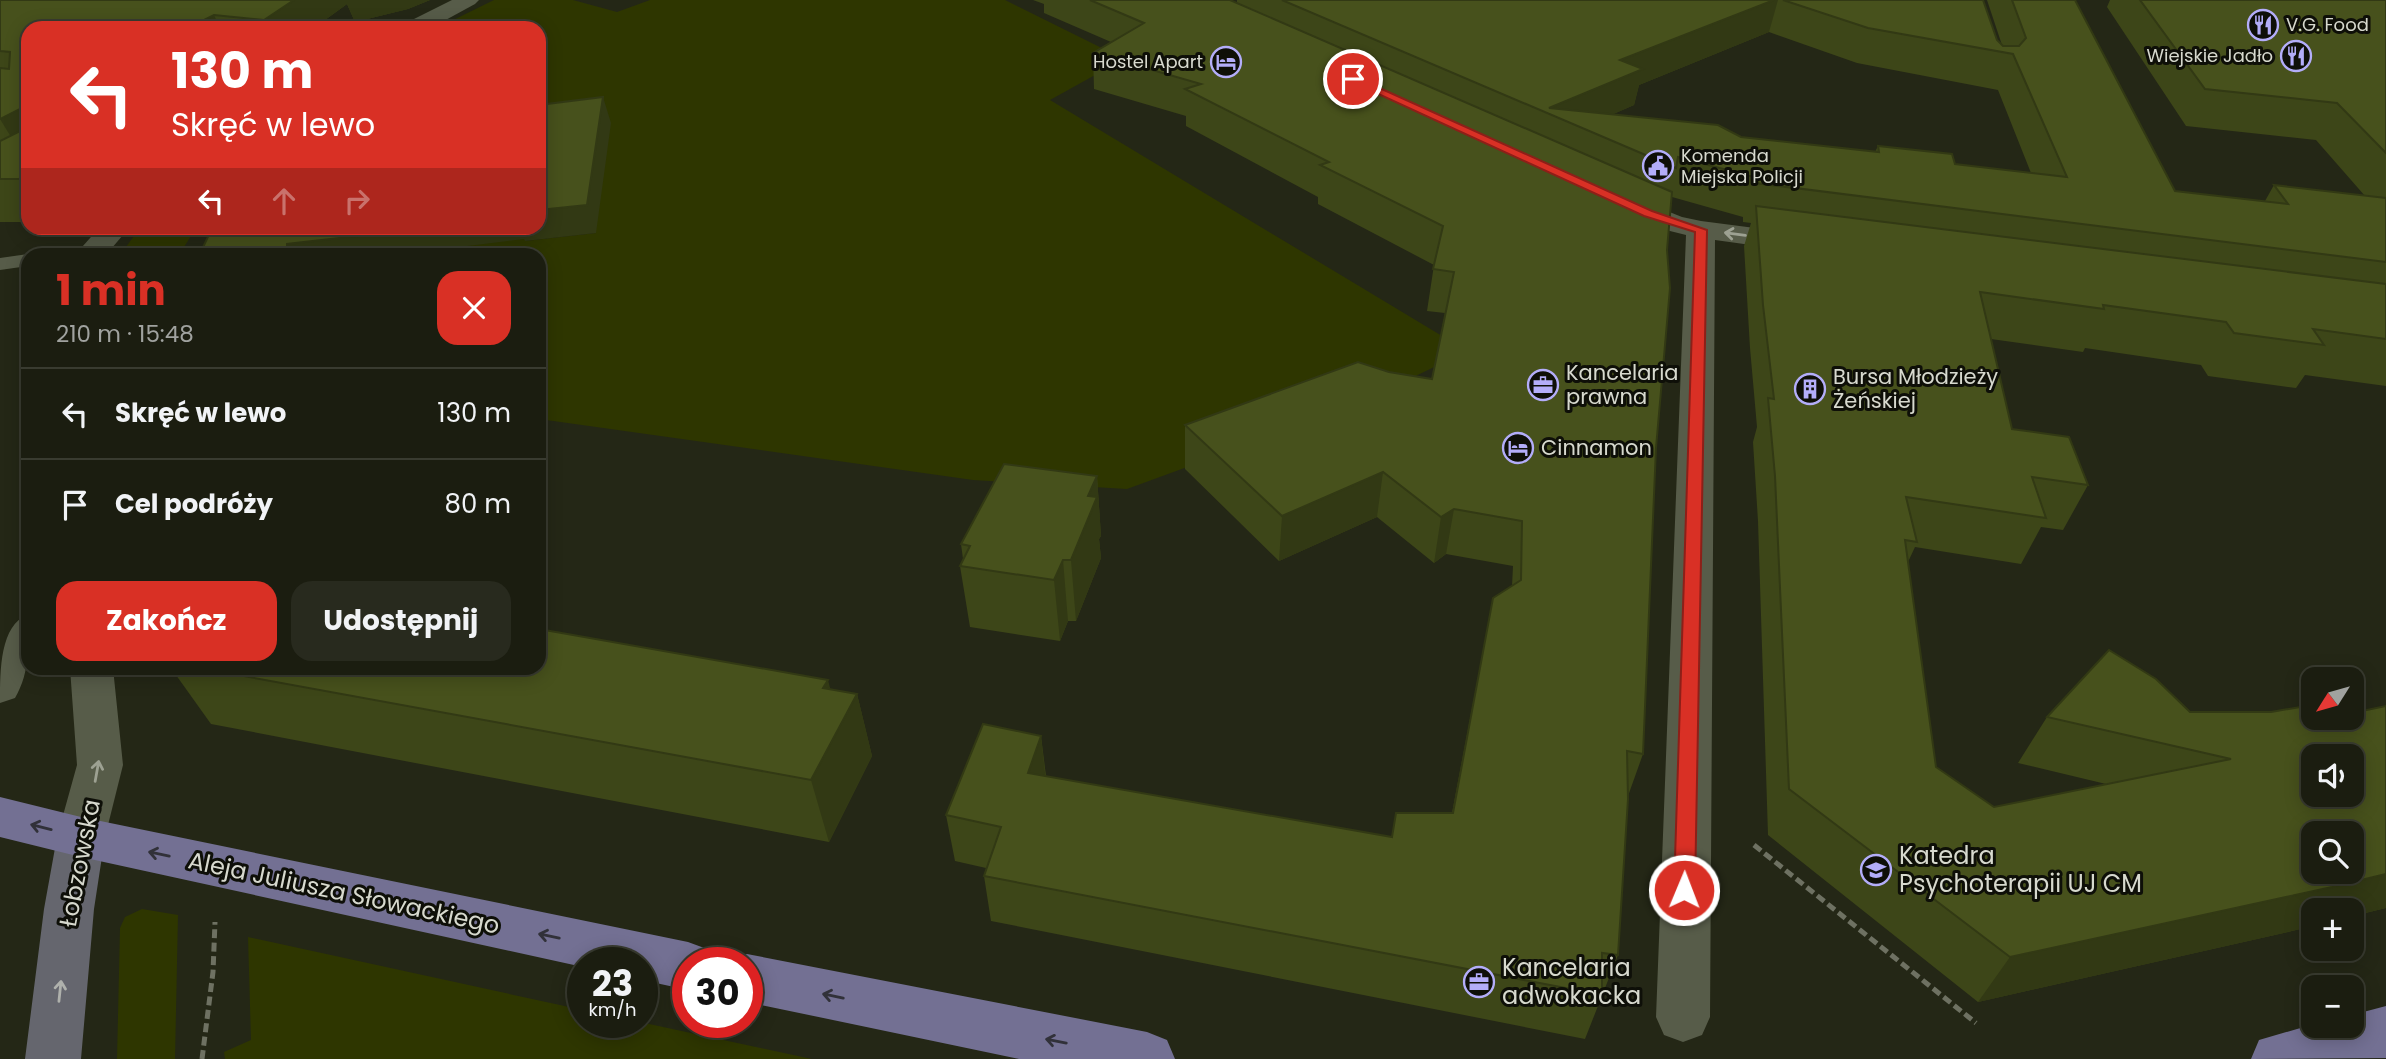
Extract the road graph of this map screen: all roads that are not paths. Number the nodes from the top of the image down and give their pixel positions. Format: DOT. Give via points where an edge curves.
graph roads {
  1 [pos="468,0"];
  2 [pos="428,21"];
  3 [pos="1597,190"];
  4 [pos="1701,230"];
  5 [pos="108,235"];
  6 [pos="1824,246"];
  7 [pos="95,248"];
  8 [pos="21,261"];
  9 [pos="0,264"];
  10 [pos="21,638"];
  11 [pos="91,675"];
  12 [pos="0,687"];
  13 [pos="0,817"];
  14 [pos="81,837"];
  15 [pos="672,963"];
  16 [pos="763,981"];
  17 [pos="1682,1017"];
  18 [pos="2386,1032"];
  19 [pos="53,1059"];
  20 [pos="1147,1059"];
  21 [pos="2279,1059"];
  1 -- 2 [label="street"];
  3 -- 4 [label="street" via="1672,223"];
  6 -- 4 [label="street, one-way"];
  4 -- 17 [label="street"];
  5 -- 7 [label="street"];
  8 -- 9 [label="lane"];
  10 -- 12 [label="street" via="11,652"];
  14 -- 11 [label="street, Łobzowska, one-way" via="100,765"];
  14 -- 13 [label="main road, Aleja Juliusza Słowackiego, one-way"];
  15 -- 14 [label="main road, Aleja Juliusza Słowackiego, one-way"];
  19 -- 14 [label="street, Łobzowska, one-way"];
  20 -- 16 [label="main road, one-way"];
  18 -- 21 [label="main road"];
}
